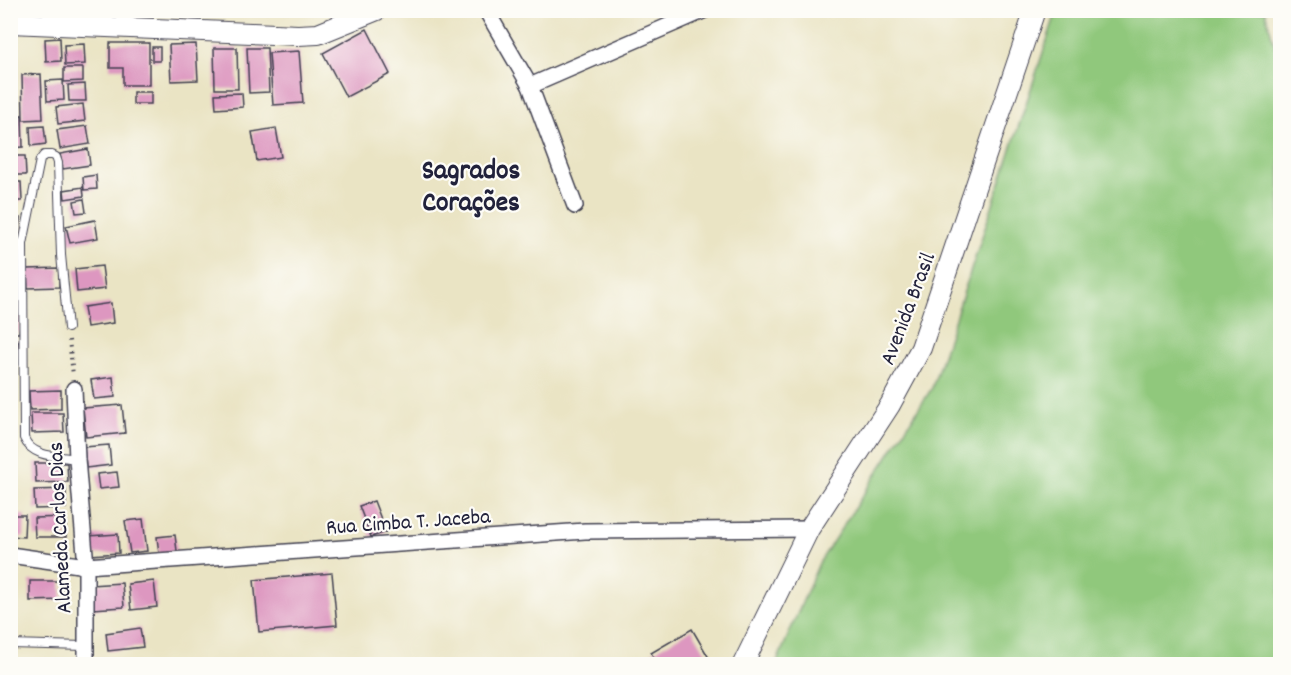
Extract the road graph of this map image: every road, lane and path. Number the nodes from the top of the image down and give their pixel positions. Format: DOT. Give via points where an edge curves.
graph roads {
  1 [pos="377,10"];
  2 [pos="486,10"];
  3 [pos="705,10"];
  4 [pos="1035,10"];
  5 [pos="10,23"];
  6 [pos="530,86"];
  7 [pos="575,206"];
  8 [pos="10,242"];
  9 [pos="23,244"];
  10 [pos="68,328"];
  11 [pos="74,388"];
  12 [pos="77,459"];
  13 [pos="809,529"];
  14 [pos="10,555"];
  15 [pos="86,566"];
  16 [pos="10,644"];
  17 [pos="84,646"];
  18 [pos="86,664"];
  19 [pos="743,664"];
  1 -- 5 [label="street" via="318,34 298,35"];
  2 -- 6 [label="street"];
  3 -- 6 [label="street"];
  4 -- 13 [label="street, Avenida Brasil" via="921,348 890,405"];
  6 -- 7 [label="street"];
  8 -- 9 [label="lane"];
  9 -- 10 [label="lane" via="40,160 44,155 52,155 58,163"];
  9 -- 12 [label="lane" via="24,438 35,453"];
  10 -- 11 [label="path"];
  11 -- 12 [label="street, Alameda Carlos Dias"];
  12 -- 15 [label="street, Alameda Carlos Dias"];
  13 -- 15 [label="street, Rua Cimba T. Jaceba" via="585,531"];
  13 -- 19 [label="street, Avenida Brasil"];
  14 -- 15 [label="street, Rua Cimba T. Jaceba"];
  15 -- 17 [label="street, Alameda Carlos Dias"];
  16 -- 17 [label="lane"];
  17 -- 18 [label="street, Alameda Carlos Dias"];
}
